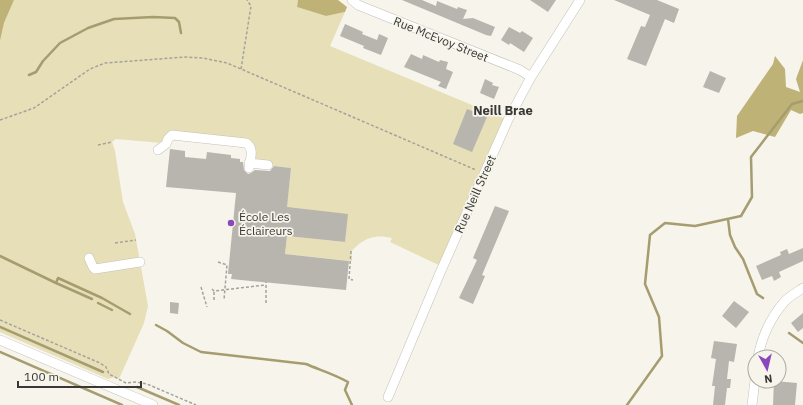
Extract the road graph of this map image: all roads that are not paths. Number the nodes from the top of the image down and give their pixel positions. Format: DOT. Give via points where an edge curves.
graph roads {
  1 [pos="352,0"];
  2 [pos="580,0"];
  3 [pos="531,78"];
  4 [pos="158,150"];
  5 [pos="268,165"];
  6 [pos="90,258"];
  7 [pos="140,262"];
  8 [pos="803,288"];
  9 [pos="0,340"];
  10 [pos="759,349"];
  11 [pos="754,389"];
  12 [pos="388,397"];
  13 [pos="153,405"];
  14 [pos="752,405"];
  1 -- 3 [label="street, Rue McEvoy Street" via="358,5 520,70"];
  2 -- 3 [label="street, Rue Neill Street"];
  3 -- 12 [label="street, Rue Neill Street" via="484,173"];
  4 -- 5 [label="street" via="172,135 246,143 251,151 249,166"];
  6 -- 7 [label="street" via="95,269"];
  8 -- 10 [label="street" via="786,300 772,319 761,340"];
  9 -- 13 [label="street"];
  11 -- 14 [label="street"];
}
